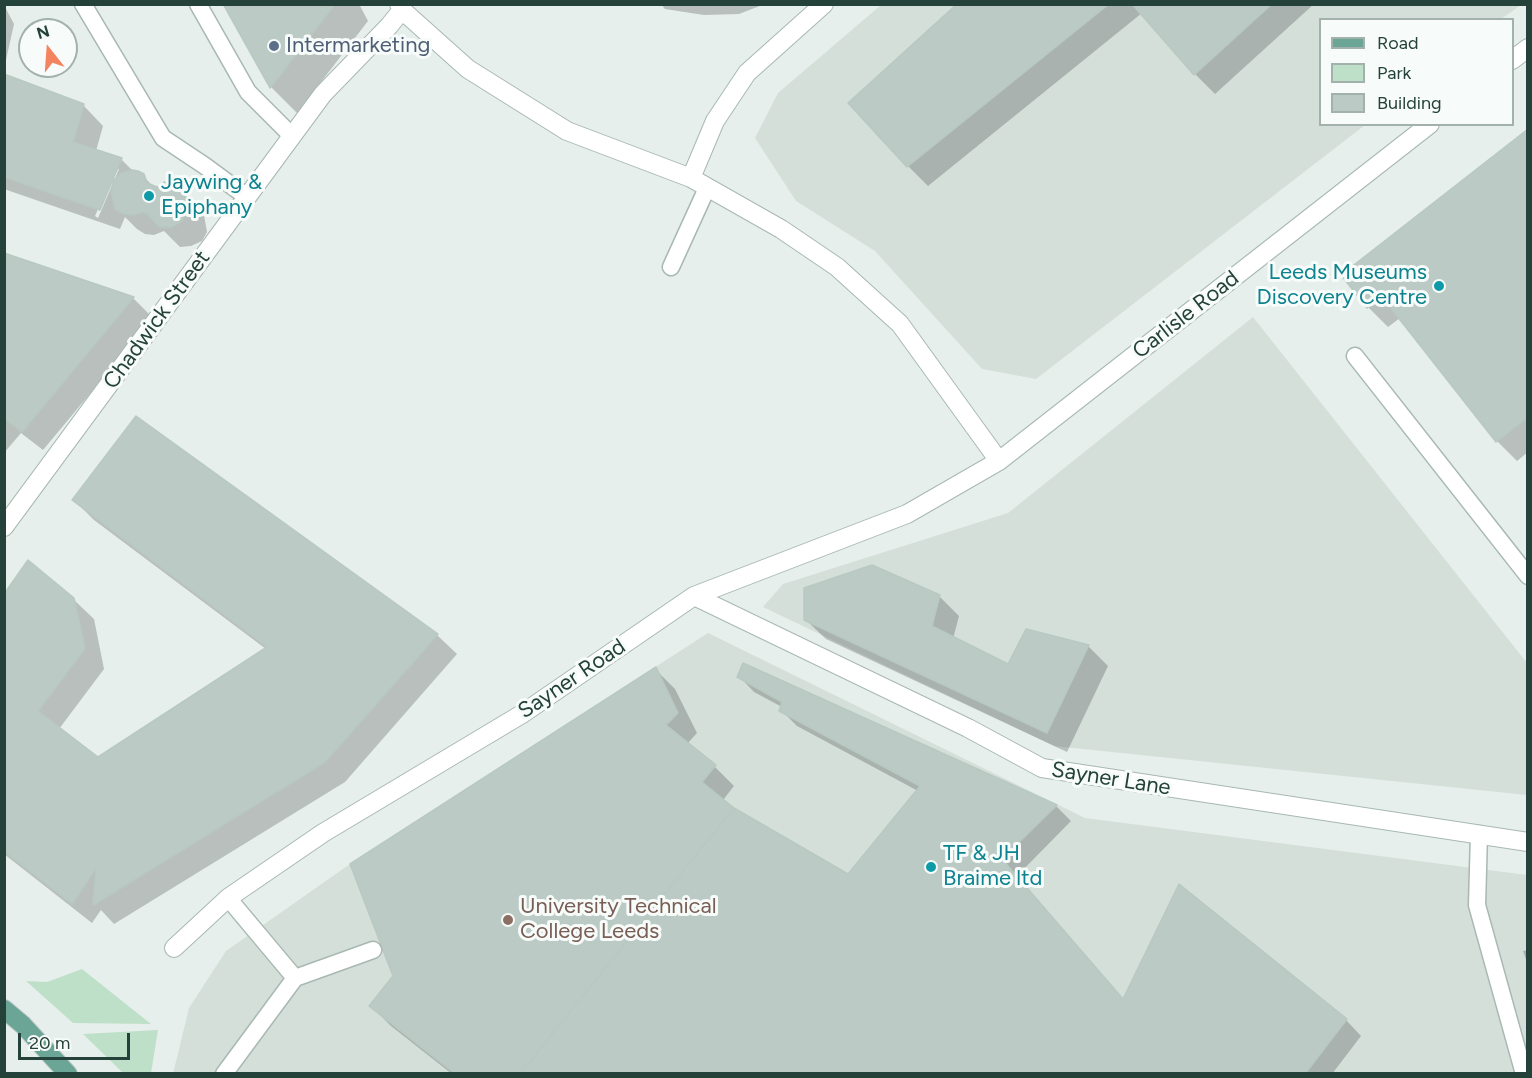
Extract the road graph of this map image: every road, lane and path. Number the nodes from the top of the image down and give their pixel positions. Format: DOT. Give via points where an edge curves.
graph roads {
  1 [pos="83,4"];
  2 [pos="198,4"];
  3 [pos="824,4"];
  4 [pos="400,7"];
  5 [pos="1527,48"];
  6 [pos="1514,58"];
  7 [pos="1427,126"];
  8 [pos="292,136"];
  9 [pos="691,178"];
  10 [pos="707,188"];
  11 [pos="247,197"];
  12 [pos="671,267"];
  13 [pos="1355,356"];
  14 [pos="999,461"];
  15 [pos="4,527"];
  16 [pos="1527,576"];
  17 [pos="694,596"];
  18 [pos="1479,834"];
  19 [pos="1527,842"];
  20 [pos="228,898"];
  21 [pos="174,948"];
  22 [pos="373,950"];
  23 [pos="295,978"];
  24 [pos="4,1009"];
  25 [pos="68,1074"];
  26 [pos="224,1074"];
  27 [pos="1524,1074"];
  1 -- 11 [label="lane" via="163,138"];
  2 -- 8 [label="lane" via="248,92"];
  3 -- 9 [label="street" via="747,73 715,120"];
  4 -- 8 [label="street, Chadwick Street" via="389,26 323,94"];
  4 -- 9 [label="street" via="468,69 567,131"];
  5 -- 6 [label="street"];
  7 -- 14 [label="street, Carlisle Road"];
  8 -- 11 [label="street, Chadwick Street"];
  9 -- 10 [label="street"];
  10 -- 12 [label="lane"];
  10 -- 14 [label="street" via="781,229 837,267 900,324"];
  11 -- 15 [label="street, Chadwick Street"];
  13 -- 16 [label="lane"];
  14 -- 17 [label="street, Sayner Road" via="907,514"];
  17 -- 18 [label="street, Sayner Lane" via="968,728 1042,768"];
  17 -- 20 [label="street, Sayner Road" via="522,714 323,833"];
  18 -- 19 [label="street, Sayner Lane"];
  18 -- 27 [label="lane" via="1477,905"];
  20 -- 21 [label="street, Sayner Road"];
  20 -- 23 [label="lane"];
  22 -- 23 [label="lane"];
  23 -- 26 [label="lane"];
  24 -- 25 [label="main road"];
}
